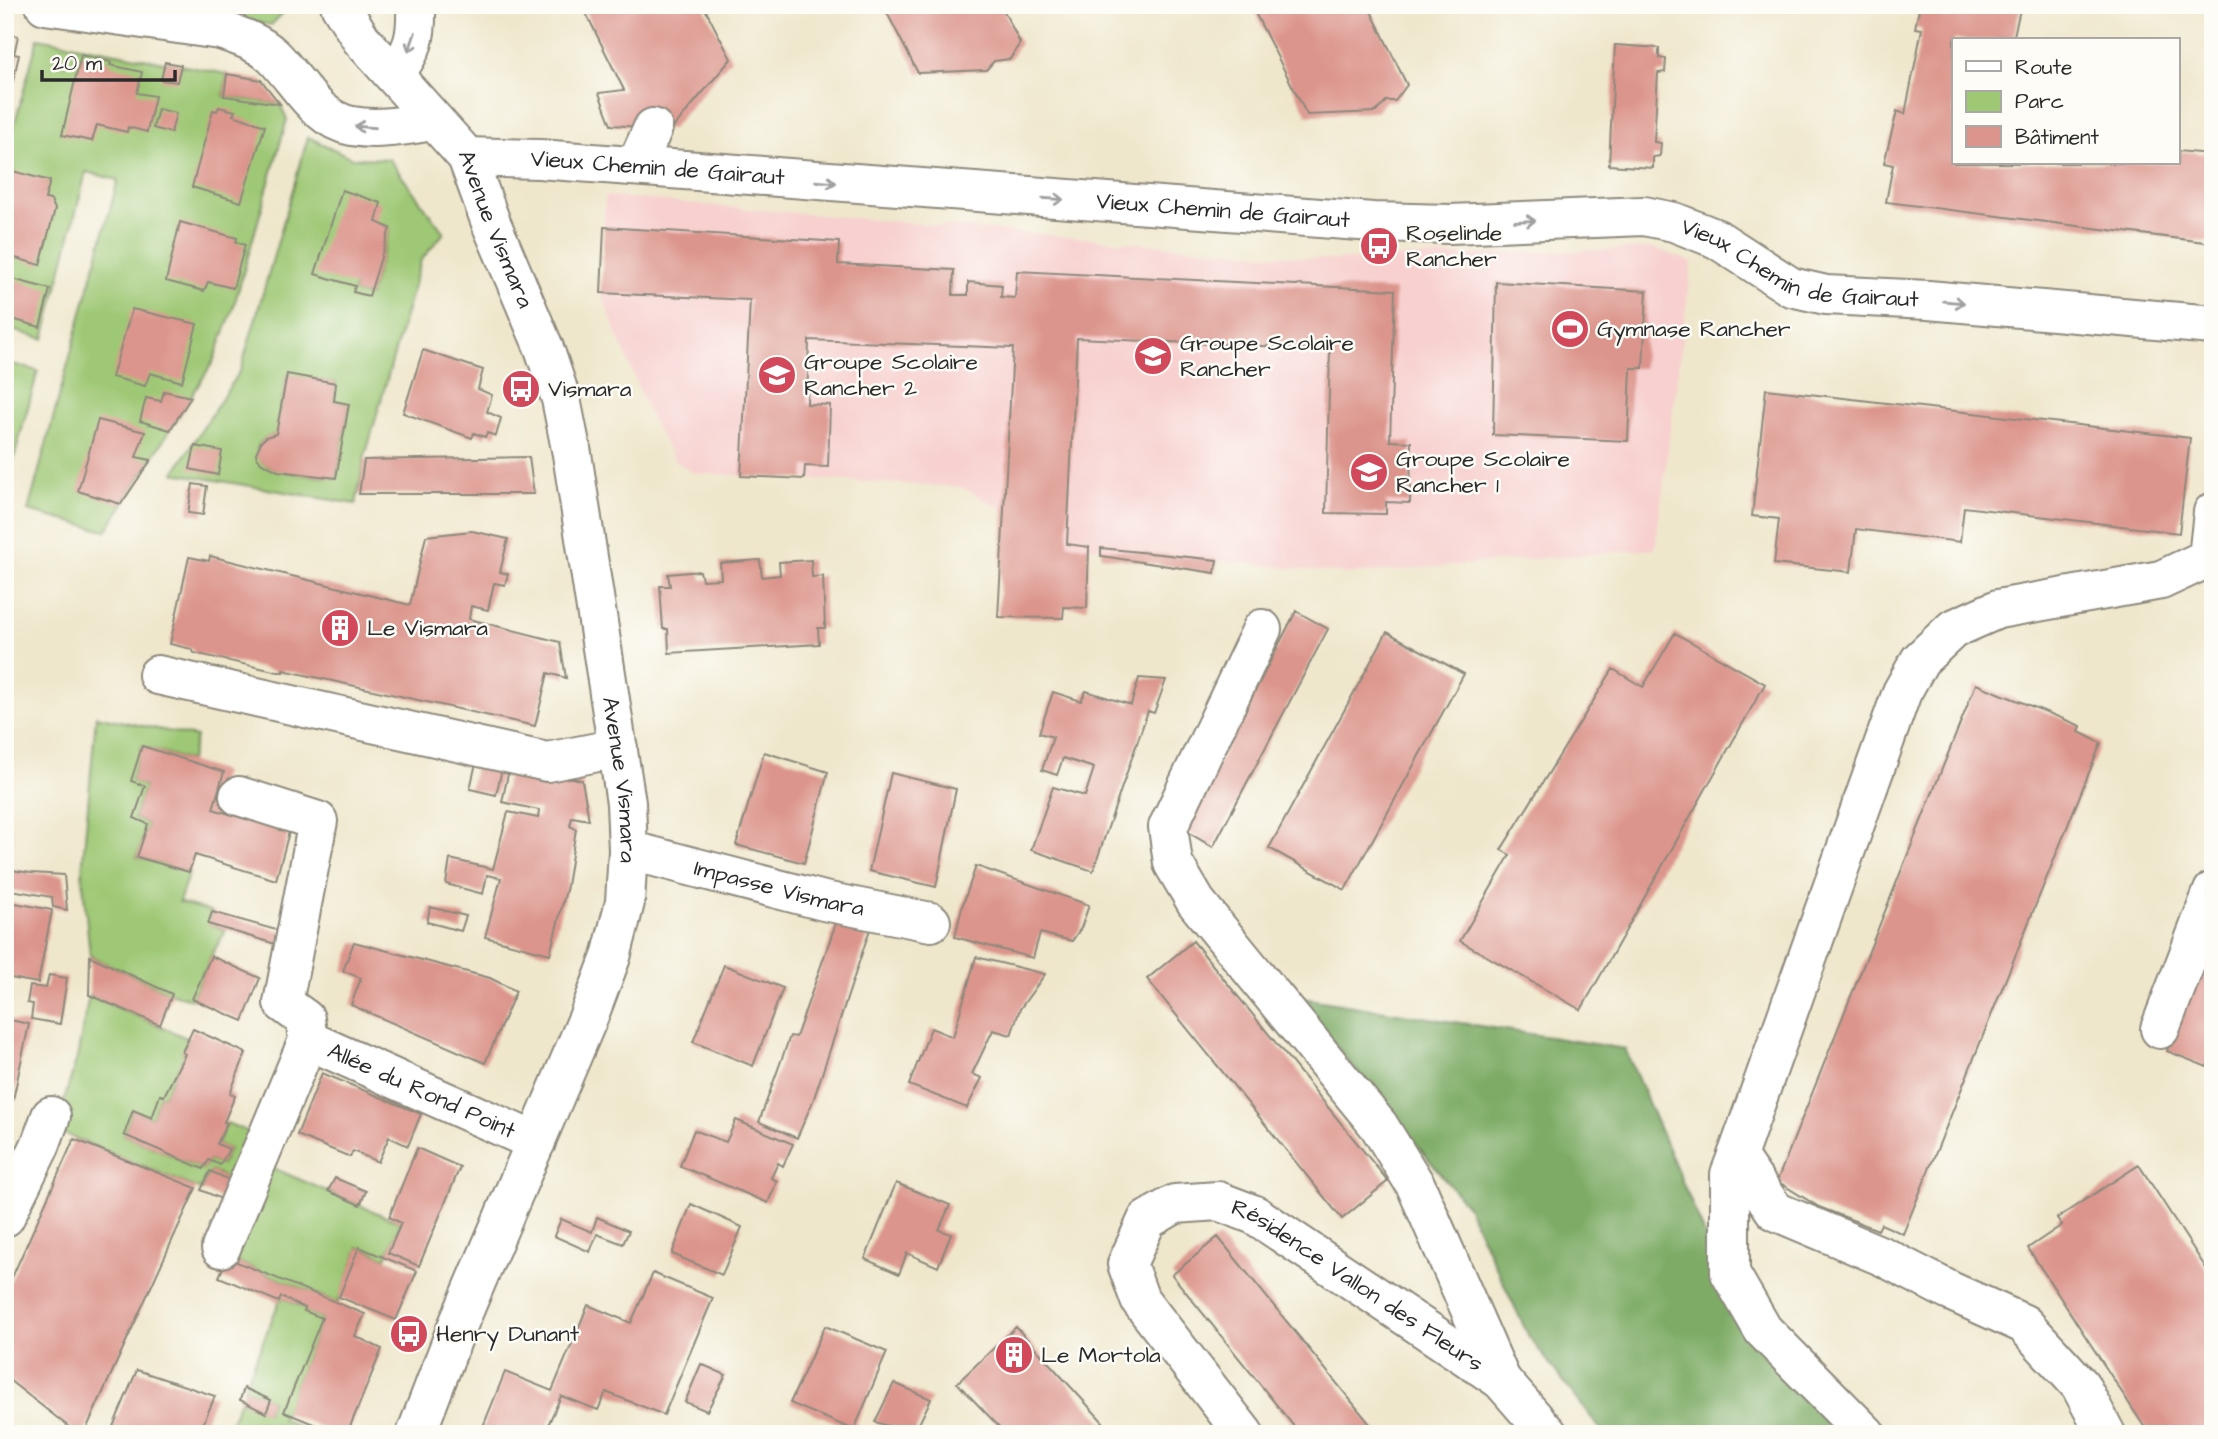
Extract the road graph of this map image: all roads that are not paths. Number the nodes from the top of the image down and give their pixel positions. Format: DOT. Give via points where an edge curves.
graph roads {
  1 [pos="45,5"];
  2 [pos="340,5"];
  3 [pos="416,5"];
  4 [pos="394,75"];
  5 [pos="433,121"];
  6 [pos="653,128"];
  7 [pos="467,157"];
  8 [pos="636,166"];
  9 [pos="2213,325"];
  10 [pos="2213,512"];
  11 [pos="1262,629"];
  12 [pos="158,675"];
  13 [pos="618,748"];
  14 [pos="239,796"];
  15 [pos="628,850"];
  16 [pos="2213,891"];
  17 [pos="931,922"];
  18 [pos="2160,1029"];
  19 [pos="308,1040"];
  20 [pos="51,1116"];
  21 [pos="536,1142"];
  22 [pos="1737,1156"];
  23 [pos="5,1217"];
  24 [pos="221,1248"];
  25 [pos="1501,1380"];
  26 [pos="415,1434"];
  27 [pos="1244,1434"];
  28 [pos="1548,1434"];
  29 [pos="1866,1434"];
  30 [pos="2106,1434"];
  5 -- 1 [label="street, one-way" via="382,128 350,126 327,115 272,55 248,39 220,30"];
  2 -- 4 [label="street, Avenue Vismara" via="361,39"];
  3 -- 4 [label="street, one-way" via="416,33 407,59"];
  4 -- 5 [label="street, Avenue Vismara"];
  5 -- 7 [label="street, Avenue Vismara"];
  6 -- 8 [label="street"];
  7 -- 8 [label="street, Vieux Chemin de Gairaut"];
  7 -- 13 [label="street, Avenue Vismara" via="561,399"];
  8 -- 9 [label="street, Vieux Chemin de Gairaut, one-way" via="1373,222 1450,224 1644,216 1717,239 1791,287 1826,295"];
  10 -- 22 [label="street" via="2208,558 2161,580 1998,609 1953,629 1920,660 1902,692"];
  11 -- 25 [label="street" via="1168,827 1173,863 1196,902 1379,1126 1416,1186"];
  12 -- 13 [label="street" via="547,762"];
  13 -- 15 [label="street, Avenue Vismara"];
  14 -- 19 [label="street, Allée du Rond Point" via="318,821 283,1003 305,1019"];
  15 -- 17 [label="street, Impasse Vismara" via="824,901"];
  15 -- 21 [label="street, Avenue Vismara" via="625,902 611,957"];
  16 -- 18 [label="street"];
  19 -- 21 [label="street, Allée du Rond Point"];
  19 -- 24 [label="street, Allée du Rond Point"];
  20 -- 23 [label="street"];
  21 -- 26 [label="street, Avenue Vismara"];
  22 -- 29 [label="street" via="1730,1174 1730,1273 1763,1330"];
  22 -- 30 [label="street" via="1775,1211 2024,1324 2080,1385"];
  25 -- 27 [label="street, Résidence Vallon des Fleurs" via="1255,1214 1219,1201 1175,1204 1147,1220 1127,1264 1140,1300"];
  25 -- 28 [label="street, Résidence Vallon des Fleurs"];
}
